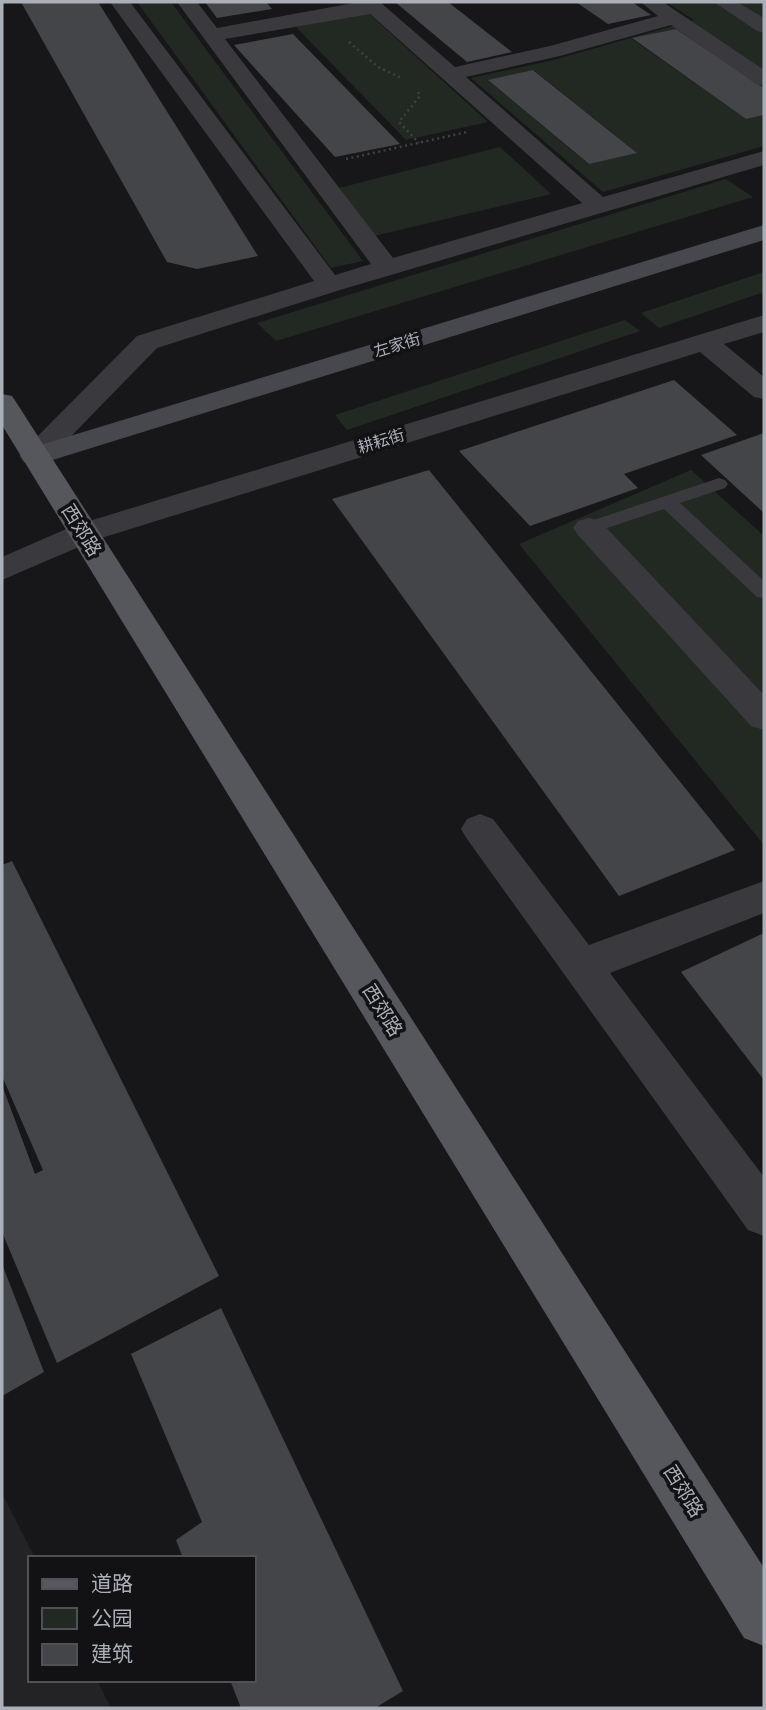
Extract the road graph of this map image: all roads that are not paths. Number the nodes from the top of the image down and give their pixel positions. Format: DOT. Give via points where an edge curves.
graph roads {
  1 [pos="120,2"];
  2 [pos="187,2"];
  3 [pos="651,2"];
  4 [pos="724,2"];
  5 [pos="372,4"];
  6 [pos="674,18"];
  7 [pos="764,27"];
  8 [pos="212,35"];
  9 [pos="451,74"];
  10 [pos="764,79"];
  11 [pos="764,158"];
  12 [pos="599,206"];
  13 [pos="762,233"];
  14 [pos="387,268"];
  15 [pos="330,285"];
  16 [pos="764,323"];
  17 [pos="704,341"];
  18 [pos="764,391"];
  19 [pos="2,402"];
  20 [pos="35,456"];
  21 [pos="719,484"];
  22 [pos="668,502"];
  23 [pos="589,528"];
  24 [pos="84,533"];
  25 [pos="2,569"];
  26 [pos="764,592"];
  27 [pos="764,717"];
  28 [pos="480,829"];
  29 [pos="764,897"];
  30 [pos="581,966"];
  31 [pos="764,1214"];
  32 [pos="764,1618"];
  1 -- 15 [label="street"];
  2 -- 8 [label="street"];
  3 -- 6 [label="street"];
  4 -- 7 [label="street"];
  5 -- 8 [label="street"];
  5 -- 9 [label="street"];
  6 -- 9 [label="street" via="553,52"];
  6 -- 10 [label="street"];
  8 -- 14 [label="street"];
  9 -- 12 [label="street"];
  11 -- 12 [label="street"];
  12 -- 14 [label="street"];
  13 -- 20 [label="main road, 左家街"];
  14 -- 15 [label="street"];
  15 -- 20 [label="street" via="147,342"];
  16 -- 17 [label="street, 耕耘街"];
  17 -- 18 [label="street"];
  17 -- 24 [label="street, 耕耘街"];
  19 -- 20 [label="main road, 西郊路"];
  20 -- 24 [label="main road, 西郊路"];
  21 -- 22 [label="lane"];
  22 -- 23 [label="lane"];
  22 -- 26 [label="lane"];
  23 -- 27 [label="street"];
  24 -- 25 [label="street, 耕耘街"];
  24 -- 32 [label="main road, 西郊路"];
  28 -- 30 [label="street"];
  29 -- 30 [label="street"];
  30 -- 31 [label="street"];
}
